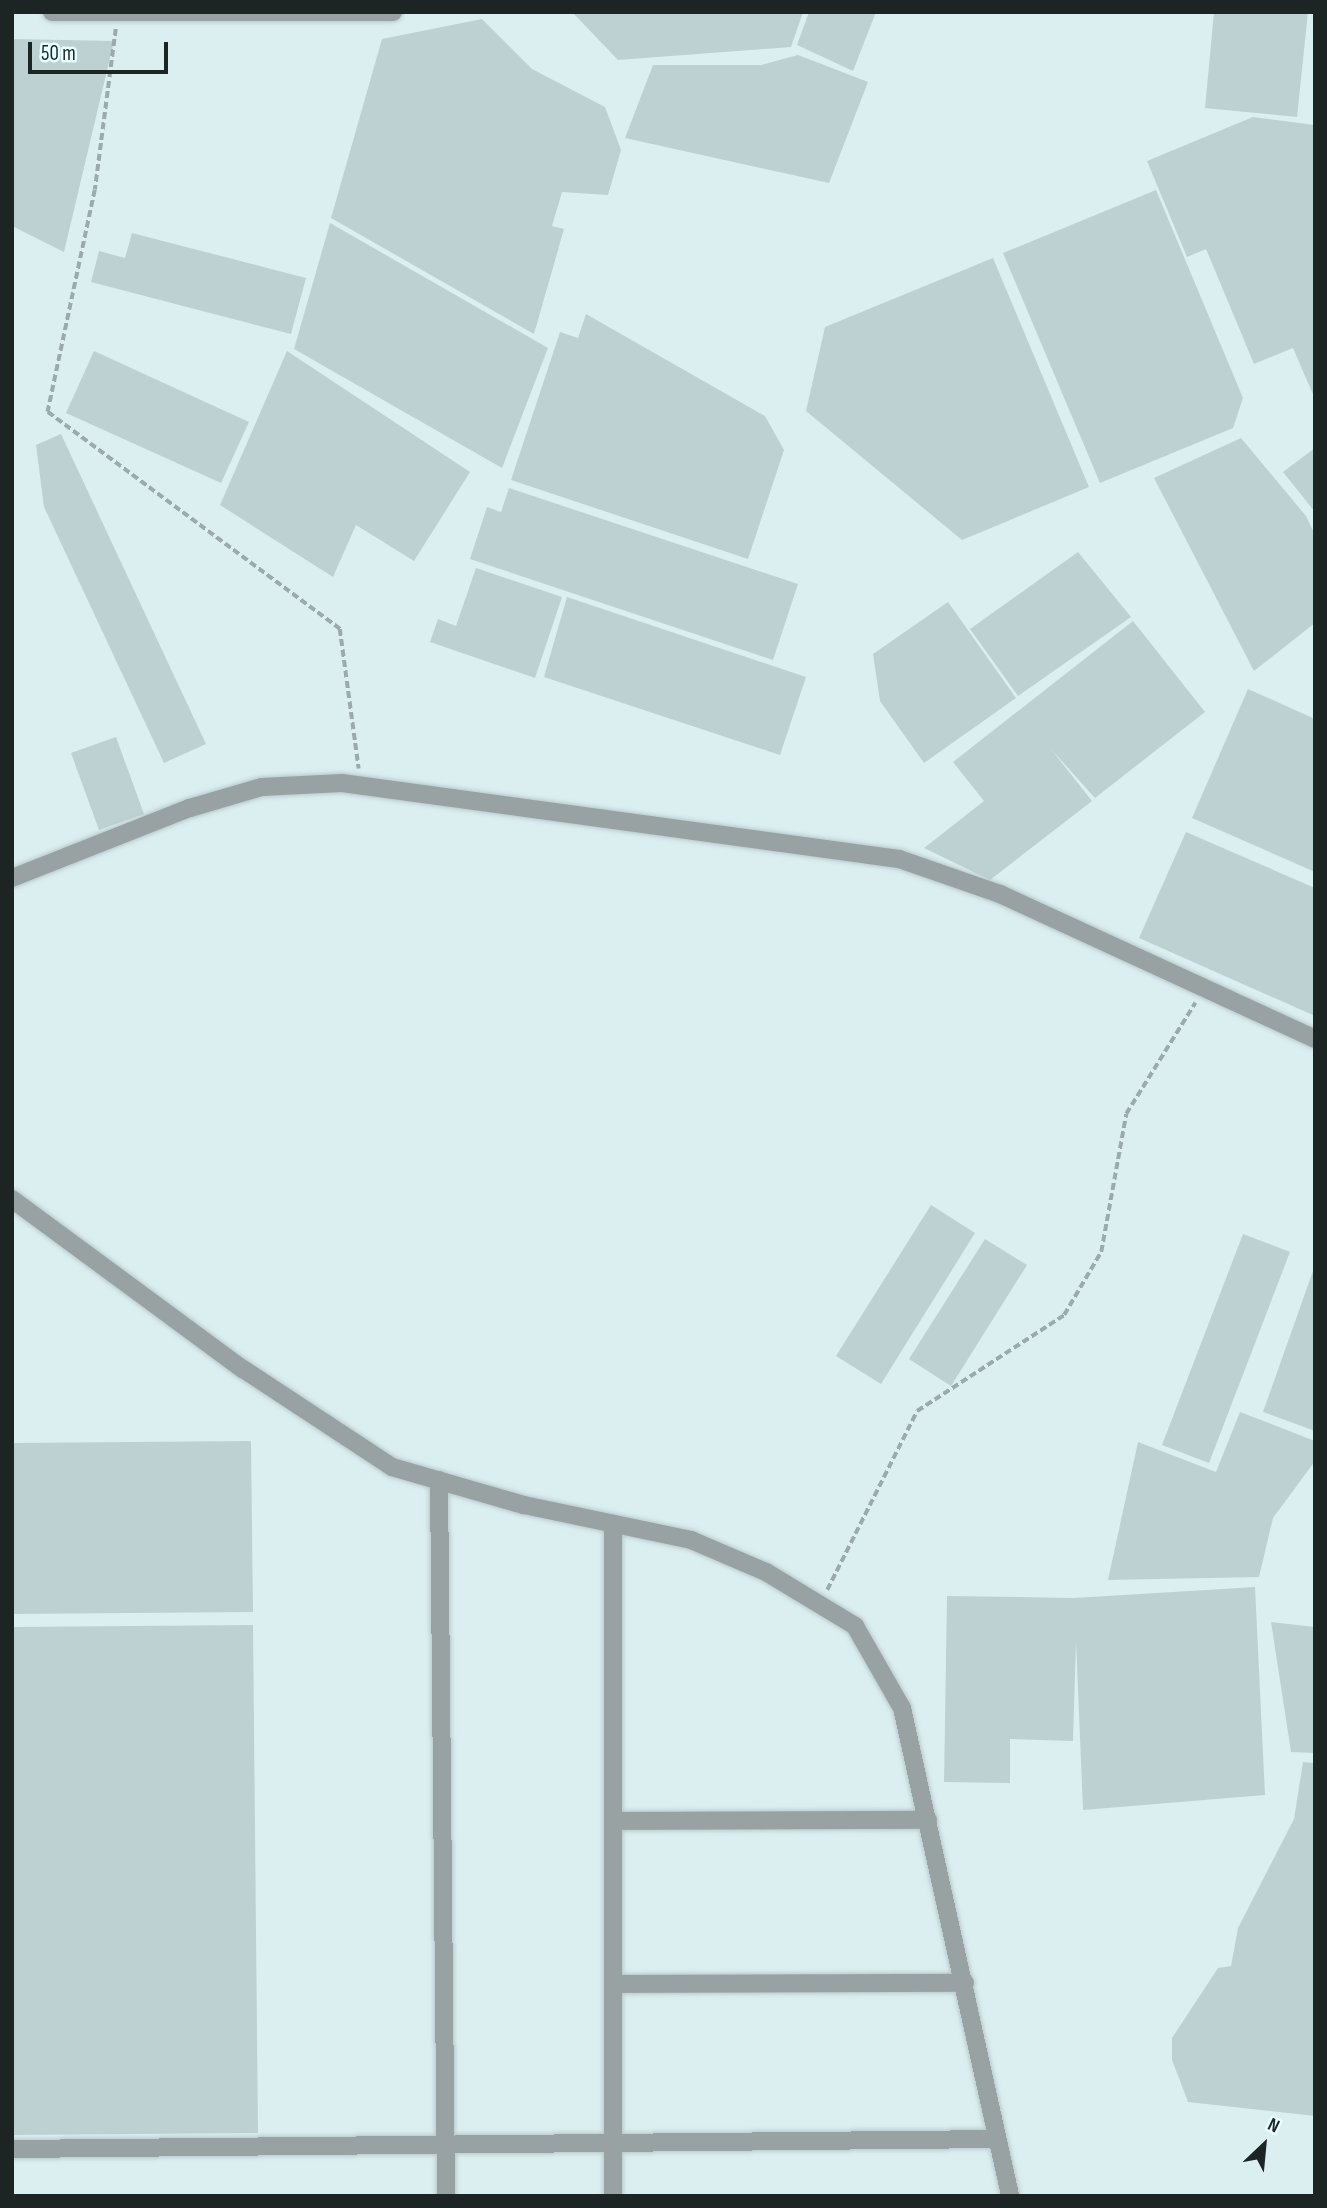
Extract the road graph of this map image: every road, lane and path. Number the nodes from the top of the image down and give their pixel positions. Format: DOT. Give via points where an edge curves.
graph roads {
  1 [pos="52,12"];
  2 [pos="393,12"];
  3 [pos="118,13"];
  4 [pos="362,786"];
  5 [pos="12,878"];
  6 [pos="1204,988"];
  7 [pos="1315,1039"];
  8 [pos="12,1199"];
  9 [pos="439,1480"];
  10 [pos="613,1524"];
  11 [pos="820,1604"];
  12 [pos="928,1820"];
  13 [pos="613,1821"];
  14 [pos="965,1983"];
  15 [pos="613,1984"];
  16 [pos="997,2138"];
  17 [pos="613,2143"];
  18 [pos="445,2144"];
  19 [pos="12,2149"];
  20 [pos="446,2196"];
  21 [pos="613,2196"];
  22 [pos="1010,2196"];
  1 -- 3 [label="street"];
  2 -- 3 [label="street"];
  3 -- 4 [label="path" via="95,190 48,412 340,629"];
  4 -- 5 [label="street" via="262,788 190,808"];
  4 -- 6 [label="street" via="899,859 1000,894"];
  6 -- 7 [label="street"];
  6 -- 11 [label="path" via="1126,1114 1101,1252 1064,1315 917,1411"];
  8 -- 9 [label="street" via="254,1377 392,1466"];
  9 -- 10 [label="street"];
  9 -- 18 [label="street"];
  10 -- 11 [label="street" via="691,1541 766,1572"];
  10 -- 13 [label="street"];
  11 -- 12 [label="street" via="855,1626 902,1708"];
  12 -- 13 [label="street"];
  12 -- 14 [label="street"];
  13 -- 15 [label="street"];
  14 -- 15 [label="street"];
  14 -- 16 [label="street"];
  15 -- 17 [label="street"];
  16 -- 17 [label="street"];
  16 -- 22 [label="street"];
  17 -- 18 [label="street"];
  17 -- 21 [label="street"];
  18 -- 19 [label="street"];
  18 -- 20 [label="street"];
}
